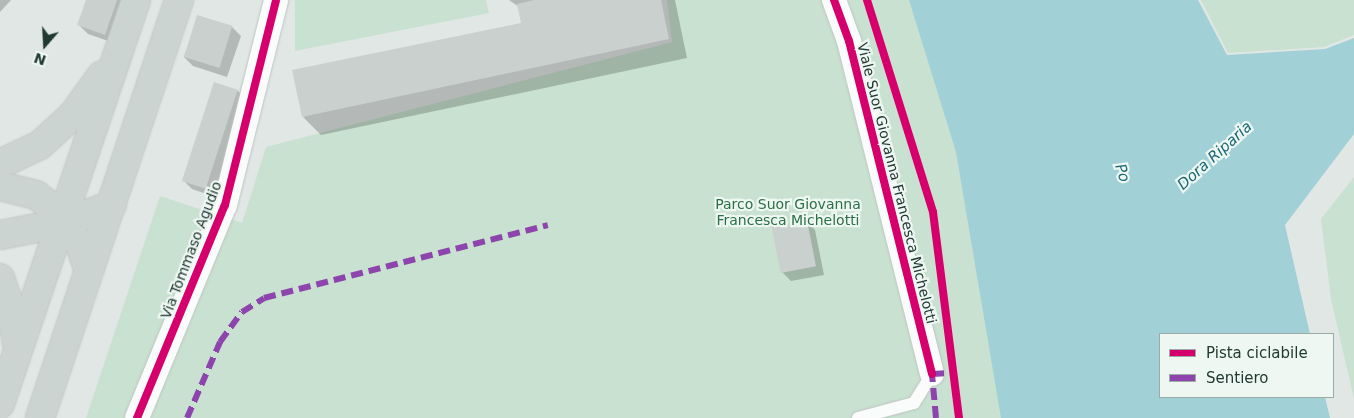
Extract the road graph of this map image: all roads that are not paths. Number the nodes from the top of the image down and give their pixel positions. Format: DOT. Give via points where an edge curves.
graph roads {
  1 [pos="136,0"];
  2 [pos="179,0"];
  3 [pos="276,0"];
  4 [pos="834,0"];
  5 [pos="119,51"];
  6 [pos="0,164"];
  7 [pos="0,186"];
  8 [pos="112,205"];
  9 [pos="63,222"];
  10 [pos="0,235"];
  11 [pos="89,271"];
  12 [pos="0,278"];
  13 [pos="17,350"];
  14 [pos="932,374"];
  15 [pos="0,404"];
  16 [pos="40,418"];
  17 [pos="137,418"];
  18 [pos="858,418"];
  1 -- 5 [label="main road"];
  2 -- 8 [label="main road"];
  3 -- 17 [label="street, Via Tommaso Agudio" via="224,205"];
  4 -- 14 [label="street, Viale Suor Giovanna Francesca Michelotti" via="849,41"];
  5 -- 6 [label="main road" via="73,116 40,145"];
  5 -- 9 [label="main road"];
  7 -- 9 [label="main road" via="36,196"];
  8 -- 9 [label="main road"];
  8 -- 11 [label="main road"];
  9 -- 10 [label="main road"];
  9 -- 11 [label="main road" via="80,244"];
  9 -- 13 [label="main road"];
  11 -- 16 [label="main road"];
  12 -- 13 [label="main road" via="12,312"];
  13 -- 15 [label="main road"];
  14 -- 18 [label="lane, Viale Suor Giovanna Francesca Michelotti" via="914,403"];
}
